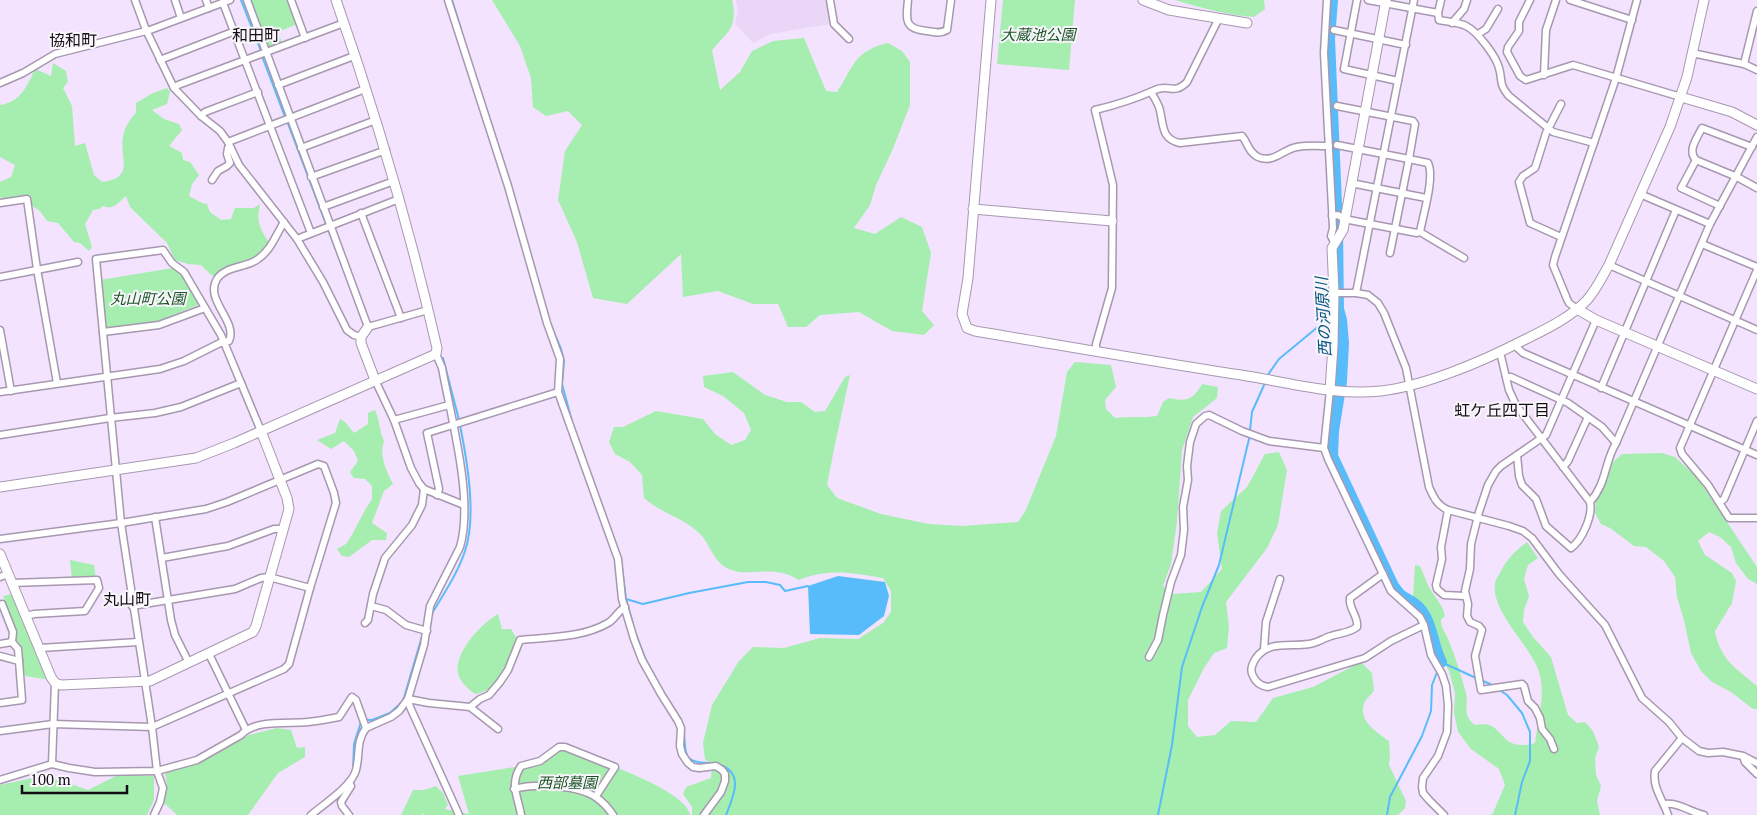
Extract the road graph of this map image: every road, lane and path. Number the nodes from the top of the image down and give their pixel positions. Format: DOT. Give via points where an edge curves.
graph roads {
  1 [pos="135,0"];
  2 [pos="175,0"];
  3 [pos="206,0"];
  4 [pos="246,0"];
  5 [pos="291,0"];
  6 [pos="336,0"];
  7 [pos="448,0"];
  8 [pos="830,0"];
  9 [pos="908,0"];
  10 [pos="951,0"];
  11 [pos="991,0"];
  12 [pos="1143,0"];
  13 [pos="1328,0"];
  14 [pos="1357,0"];
  15 [pos="1368,0"];
  16 [pos="1414,0"];
  17 [pos="1441,0"];
  18 [pos="1467,0"];
  19 [pos="1530,0"];
  20 [pos="1556,0"];
  21 [pos="1570,0"];
  22 [pos="1638,0"];
  23 [pos="1704,0"];
  24 [pos="226,1"];
  25 [pos="1386,2"];
  26 [pos="209,8"];
  27 [pos="1413,8"];
  28 [pos="1498,9"];
  29 [pos="1757,11"];
  30 [pos="1438,13"];
  31 [pos="181,18"];
  32 [pos="1219,18"];
  33 [pos="1632,20"];
  34 [pos="344,23"];
  35 [pos="1247,23"];
  36 [pos="1452,23"];
  37 [pos="146,30"];
  38 [pos="1334,30"];
  39 [pos="235,31"];
  40 [pos="1351,34"];
  41 [pos="1478,34"];
  42 [pos="305,38"];
  43 [pos="849,39"];
  44 [pos="1378,39"];
  45 [pos="1406,45"];
  46 [pos="266,52"];
  47 [pos="1692,53"];
  48 [pos="354,56"];
  49 [pos="160,60"];
  50 [pos="246,60"];
  51 [pos="1510,60"];
  52 [pos="1744,64"];
  53 [pos="1498,65"];
  54 [pos="1757,70"];
  55 [pos="1372,75"];
  56 [pos="1544,75"];
  57 [pos="1616,78"];
  58 [pos="1398,81"];
  59 [pos="0,83"];
  60 [pos="278,85"];
  61 [pos="174,88"];
  62 [pos="365,89"];
  63 [pos="258,92"];
  64 [pos="1151,92"];
  65 [pos="1681,97"];
  66 [pos="1561,104"];
  67 [pos="1337,106"];
  68 [pos="1365,112"];
  69 [pos="201,116"];
  70 [pos="1392,116"];
  71 [pos="290,118"];
  72 [pos="376,120"];
  73 [pos="270,125"];
  74 [pos="1757,125"];
  75 [pos="1549,129"];
  76 [pos="1757,138"];
  77 [pos="1594,143"];
  78 [pos="229,144"];
  79 [pos="1337,145"];
  80 [pos="1329,146"];
  81 [pos="1752,147"];
  82 [pos="301,148"];
  83 [pos="1357,148"];
  84 [pos="386,150"];
  85 [pos="1384,153"];
  86 [pos="1408,159"];
  87 [pos="1696,160"];
  88 [pos="1737,177"];
  89 [pos="311,178"];
  90 [pos="212,180"];
  91 [pos="394,180"];
  92 [pos="1351,184"];
  93 [pos="1757,188"];
  94 [pos="1377,189"];
  95 [pos="1402,193"];
  96 [pos="1640,194"];
  97 [pos="1426,198"];
  98 [pos="399,199"];
  99 [pos="0,203"];
  100 [pos="1720,206"];
  101 [pos="323,207"];
  102 [pos="974,210"];
  103 [pos="1676,210"];
  104 [pos="361,213"];
  105 [pos="1337,216"];
  106 [pos="1112,221"];
  107 [pos="284,222"];
  108 [pos="1371,224"];
  109 [pos="1710,224"];
  110 [pos="330,225"];
  111 [pos="1395,228"];
  112 [pos="1420,232"];
  113 [pos="311,233"];
  114 [pos="1561,236"];
  115 [pos="297,239"];
  116 [pos="1702,244"];
  117 [pos="1390,253"];
  118 [pos="1464,258"];
  119 [pos="78,262"];
  120 [pos="1609,265"];
  121 [pos="1757,269"];
  122 [pos="37,270"];
  123 [pos="0,277"];
  124 [pos="1645,281"];
  125 [pos="1334,293"];
  126 [pos="1356,293"];
  127 [pos="1679,296"];
  128 [pos="205,308"];
  129 [pos="1577,309"];
  130 [pos="428,310"];
  131 [pos="401,318"];
  132 [pos="1596,320"];
  133 [pos="1735,321"];
  134 [pos="368,327"];
  135 [pos="0,330"];
  136 [pos="1757,330"];
  137 [pos="103,332"];
  138 [pos="1624,332"];
  139 [pos="361,337"];
  140 [pos="1,338"];
  141 [pos="225,342"];
  142 [pos="1514,345"];
  143 [pos="1658,346"];
  144 [pos="1096,352"];
  145 [pos="1500,352"];
  146 [pos="436,354"];
  147 [pos="1713,371"];
  148 [pos="1572,375"];
  149 [pos="107,376"];
  150 [pos="1506,377"];
  151 [pos="375,380"];
  152 [pos="57,383"];
  153 [pos="241,383"];
  154 [pos="1410,386"];
  155 [pos="1601,388"];
  156 [pos="11,390"];
  157 [pos="1330,390"];
  158 [pos="1757,390"];
  159 [pos="0,392"];
  160 [pos="558,392"];
  161 [pos="1562,400"];
  162 [pos="1634,402"];
  163 [pos="449,405"];
  164 [pos="1588,417"];
  165 [pos="110,418"];
  166 [pos="394,420"];
  167 [pos="1757,421"];
  168 [pos="453,426"];
  169 [pos="1690,426"];
  170 [pos="261,431"];
  171 [pos="0,435"];
  172 [pos="1542,439"];
  173 [pos="1616,443"];
  174 [pos="1324,448"];
  175 [pos="1745,450"];
  176 [pos="1757,454"];
  177 [pos="1517,455"];
  178 [pos="1563,467"];
  179 [pos="115,471"];
  180 [pos="280,480"];
  181 [pos="0,487"];
  182 [pos="424,489"];
  183 [pos="437,495"];
  184 [pos="1590,502"];
  185 [pos="1720,502"];
  186 [pos="464,505"];
  187 [pos="1448,510"];
  188 [pos="155,517"];
  189 [pos="1757,517"];
  190 [pos="1477,518"];
  191 [pos="121,523"];
  192 [pos="283,528"];
  193 [pos="0,539"];
  194 [pos="0,554"];
  195 [pos="162,558"];
  196 [pos="1382,574"];
  197 [pos="270,577"];
  198 [pos="7,578"];
  199 [pos="1280,579"];
  200 [pos="310,588"];
  201 [pos="1465,596"];
  202 [pos="168,601"];
  203 [pos="2,604"];
  204 [pos="132,606"];
  205 [pos="371,606"];
  206 [pos="625,607"];
  207 [pos="26,616"];
  208 [pos="8,619"];
  209 [pos="0,620"];
  210 [pos="365,622"];
  211 [pos="1424,625"];
  212 [pos="427,631"];
  213 [pos="12,642"];
  214 [pos="138,642"];
  215 [pos="0,644"];
  216 [pos="40,648"];
  217 [pos="1264,649"];
  218 [pos="209,654"];
  219 [pos="0,656"];
  220 [pos="1149,657"];
  221 [pos="20,661"];
  222 [pos="189,663"];
  223 [pos="144,682"];
  224 [pos="55,683"];
  225 [pos="228,694"];
  226 [pos="408,699"];
  227 [pos="0,703"];
  228 [pos="470,707"];
  229 [pos="54,724"];
  230 [pos="152,727"];
  231 [pos="366,728"];
  232 [pos="498,729"];
  233 [pos="246,730"];
  234 [pos="0,731"];
  235 [pos="1682,738"];
  236 [pos="1554,749"];
  237 [pos="1743,756"];
  238 [pos="1757,763"];
  239 [pos="52,764"];
  240 [pos="157,771"];
  241 [pos="1757,774"];
  242 [pos="0,780"];
  243 [pos="349,782"];
  244 [pos="514,789"];
  245 [pos="596,796"];
  246 [pos="1664,804"];
  247 [pos="154,815"];
  248 [pos="312,815"];
  249 [pos="349,815"];
  250 [pos="459,815"];
  251 [pos="521,815"];
  252 [pos="613,815"];
  253 [pos="704,815"];
  254 [pos="1444,815"];
  255 [pos="1668,815"];
  256 [pos="1704,815"];
  1 -- 37 [label="street"];
  2 -- 31 [label="street"];
  3 -- 26 [label="street"];
  4 -- 46 [label="street"];
  5 -- 42 [label="street"];
  6 -- 34 [label="street"];
  7 -- 160 [label="street" via="560,359"];
  8 -- 43 [label="street" via="834,24"];
  9 -- 10 [label="street" via="906,18 909,26 942,33 947,30"];
  11 -- 102 [label="street"];
  12 -- 32 [label="street" via="1169,10"];
  13 -- 80 [label="street" via="1324,52"];
  14 -- 40 [label="street"];
  15 -- 25 [label="street"];
  16 -- 27 [label="street"];
  17 -- 30 [label="street"];
  18 -- 36 [label="street"];
  19 -- 51 [label="street" via="1519,22 1519,31 1508,47"];
  20 -- 56 [label="street" via="1546,30"];
  21 -- 33 [label="street"];
  22 -- 33 [label="street"];
  23 -- 47 [label="street"];
  24 -- 26 [label="street"];
  24 -- 39 [label="street"];
  25 -- 27 [label="street"];
  25 -- 44 [label="street"];
  26 -- 31 [label="street"];
  27 -- 30 [label="street"];
  27 -- 45 [label="street"];
  28 -- 41 [label="street" via="1486,29"];
  29 -- 52 [label="street"];
  30 -- 36 [label="street" via="1439,20"];
  31 -- 37 [label="street"];
  32 -- 35 [label="street"];
  32 -- 64 [label="street" via="1188,82 1176,89 1162,88"];
  33 -- 57 [label="street"];
  34 -- 42 [label="street"];
  34 -- 48 [label="street"];
  36 -- 41 [label="street" via="1467,26"];
  37 -- 49 [label="street"];
  37 -- 59 [label="street" via="55,54"];
  38 -- 40 [label="street"];
  39 -- 49 [label="street"];
  39 -- 50 [label="street"];
  40 -- 44 [label="street"];
  40 -- 55 [label="street" via="1344,69"];
  41 -- 53 [label="street"];
  42 -- 46 [label="street"];
  44 -- 45 [label="street"];
  44 -- 55 [label="street"];
  45 -- 58 [label="street"];
  46 -- 50 [label="street"];
  46 -- 60 [label="street"];
  47 -- 52 [label="street"];
  47 -- 65 [label="street"];
  48 -- 60 [label="street"];
  48 -- 62 [label="street"];
  49 -- 61 [label="street"];
  50 -- 61 [label="street"];
  50 -- 63 [label="street"];
  51 -- 53 [label="street"];
  51 -- 56 [label="street" via="1526,80"];
  52 -- 54 [label="street"];
  53 -- 75 [label="street" via="1503,90"];
  55 -- 58 [label="street"];
  55 -- 68 [label="street"];
  56 -- 57 [label="street" via="1573,65"];
  57 -- 65 [label="street"];
  57 -- 77 [label="street"];
  58 -- 70 [label="street"];
  60 -- 71 [label="street"];
  61 -- 69 [label="street"];
  62 -- 71 [label="street"];
  62 -- 72 [label="street"];
  63 -- 69 [label="street"];
  63 -- 73 [label="street"];
  64 -- 80 [label="street" via="1158,104 1163,132 1173,141 1242,136 1247,148 1258,157 1268,159 1298,146"];
  64 -- 106 [label="street" via="1122,104 1095,110 1113,185"];
  65 -- 74 [label="street" via="1732,112"];
  65 -- 96 [label="street"];
  66 -- 75 [label="street"];
  67 -- 68 [label="street"];
  68 -- 70 [label="street"];
  68 -- 83 [label="street"];
  69 -- 78 [label="street" via="220,131"];
  70 -- 85 [label="street"];
  70 -- 86 [label="street" via="1416,124"];
  71 -- 73 [label="street"];
  71 -- 82 [label="street"];
  72 -- 82 [label="street"];
  72 -- 84 [label="street"];
  73 -- 78 [label="street"];
  73 -- 113 [label="street"];
  75 -- 77 [label="street"];
  75 -- 114 [label="street" via="1535,168 1519,182 1530,223"];
  76 -- 81 [label="street"];
  77 -- 114 [label="street"];
  78 -- 90 [label="street" via="227,154 230,163"];
  78 -- 107 [label="street" via="246,176"];
  79 -- 83 [label="street"];
  80 -- 105 [label="street"];
  81 -- 87 [label="street" via="1702,128 1691,151"];
  81 -- 88 [label="street"];
  82 -- 89 [label="street"];
  83 -- 85 [label="street"];
  83 -- 92 [label="street"];
  84 -- 89 [label="street"];
  84 -- 91 [label="street"];
  85 -- 86 [label="street"];
  85 -- 94 [label="street"];
  86 -- 95 [label="street"];
  86 -- 97 [label="street" via="1430,166"];
  87 -- 88 [label="street"];
  87 -- 100 [label="street" via="1681,188"];
  88 -- 93 [label="street"];
  88 -- 100 [label="street"];
  89 -- 101 [label="street"];
  91 -- 98 [label="street"];
  91 -- 101 [label="street"];
  92 -- 94 [label="street"];
  92 -- 105 [label="street"];
  94 -- 95 [label="street"];
  94 -- 108 [label="street"];
  95 -- 97 [label="street"];
  95 -- 111 [label="street"];
  96 -- 103 [label="street"];
  96 -- 120 [label="street"];
  97 -- 112 [label="street"];
  98 -- 104 [label="street"];
  98 -- 130 [label="street"];
  99 -- 122 [label="street" via="27,199"];
  100 -- 109 [label="street"];
  101 -- 110 [label="street"];
  102 -- 106 [label="street"];
  102 -- 144 [label="street" via="962,314 967,328"];
  103 -- 109 [label="street"];
  103 -- 124 [label="street"];
  104 -- 110 [label="street"];
  104 -- 131 [label="street"];
  105 -- 108 [label="street"];
  105 -- 125 [label="street" via="1343,230 1332,248"];
  106 -- 144 [label="street" via="1112,288"];
  107 -- 115 [label="street"];
  107 -- 141 [label="street" via="264,254 249,264 230,269 216,280 214,290 230,328 229,341"];
  108 -- 111 [label="street"];
  108 -- 126 [label="street"];
  109 -- 116 [label="street"];
  110 -- 113 [label="street"];
  110 -- 134 [label="street"];
  111 -- 112 [label="street"];
  111 -- 117 [label="street"];
  112 -- 118 [label="street"];
  113 -- 115 [label="street"];
  114 -- 129 [label="street" via="1553,265 1569,303"];
  115 -- 139 [label="street" via="347,330"];
  116 -- 121 [label="street"];
  116 -- 127 [label="street"];
  119 -- 122 [label="street"];
  120 -- 124 [label="street"];
  120 -- 129 [label="street" via="1600,282"];
  121 -- 133 [label="street"];
  122 -- 123 [label="street"];
  122 -- 152 [label="street"];
  124 -- 127 [label="street"];
  124 -- 138 [label="street"];
  125 -- 126 [label="street"];
  125 -- 157 [label="street"];
  126 -- 154 [label="street" via="1368,295 1384,313"];
  127 -- 133 [label="street"];
  127 -- 143 [label="street"];
  128 -- 137 [label="street" via="159,325"];
  128 -- 137 [label="street" via="184,272 163,250 96,259"];
  128 -- 141 [label="street"];
  129 -- 132 [label="street"];
  129 -- 142 [label="street"];
  130 -- 131 [label="street"];
  130 -- 146 [label="street"];
  131 -- 134 [label="street"];
  132 -- 138 [label="street"];
  132 -- 148 [label="street"];
  133 -- 136 [label="street"];
  133 -- 147 [label="street"];
  134 -- 139 [label="street"];
  135 -- 140 [label="street"];
  137 -- 149 [label="street"];
  138 -- 143 [label="street"];
  138 -- 155 [label="street"];
  139 -- 151 [label="street"];
  140 -- 156 [label="street"];
  141 -- 149 [label="street" via="160,369"];
  141 -- 153 [label="street"];
  142 -- 145 [label="street"];
  142 -- 148 [label="street" via="1523,353"];
  143 -- 147 [label="street"];
  143 -- 162 [label="street"];
  144 -- 157 [label="street"];
  145 -- 150 [label="street"];
  145 -- 154 [label="street"];
  146 -- 151 [label="street"];
  146 -- 163 [label="street"];
  147 -- 158 [label="street"];
  147 -- 169 [label="street"];
  148 -- 155 [label="street"];
  148 -- 161 [label="street"];
  149 -- 152 [label="street"];
  149 -- 165 [label="street"];
  150 -- 161 [label="street"];
  150 -- 172 [label="street" via="1516,405"];
  151 -- 166 [label="street"];
  151 -- 170 [label="street"];
  152 -- 156 [label="street"];
  153 -- 165 [label="street" via="181,407"];
  153 -- 170 [label="street"];
  154 -- 157 [label="street" via="1382,391"];
  154 -- 187 [label="street" via="1429,487 1435,501"];
  155 -- 162 [label="street"];
  156 -- 159 [label="street"];
  157 -- 174 [label="street"];
  160 -- 168 [label="street"];
  160 -- 206 [label="street" via="618,559"];
  161 -- 164 [label="street"];
  161 -- 172 [label="street"];
  162 -- 169 [label="street"];
  162 -- 173 [label="street"];
  163 -- 166 [label="street"];
  163 -- 168 [label="street"];
  164 -- 173 [label="street"];
  164 -- 178 [label="street"];
  165 -- 171 [label="street"];
  165 -- 179 [label="street"];
  166 -- 182 [label="street" via="411,468"];
  167 -- 175 [label="street"];
  168 -- 183 [label="street" via="427,433 439,489"];
  168 -- 186 [label="street"];
  169 -- 175 [label="street"];
  169 -- 185 [label="street" via="1681,443 1682,454"];
  170 -- 179 [label="street" via="196,458"];
  170 -- 180 [label="street"];
  172 -- 177 [label="street"];
  172 -- 178 [label="street"];
  173 -- 184 [label="street" via="1604,479"];
  174 -- 196 [label="street"];
  174 -- 220 [label="street" via="1269,440 1209,415 1196,424 1190,442 1188,480 1182,507 1181,555 1158,640"];
  175 -- 176 [label="street"];
  175 -- 185 [label="street"];
  177 -- 184 [label="street" via="1522,484 1536,499 1546,526 1571,548 1589,518"];
  177 -- 190 [label="street" via="1496,471"];
  178 -- 184 [label="street"];
  179 -- 181 [label="street"];
  179 -- 191 [label="street"];
  180 -- 188 [label="street" via="206,509"];
  180 -- 192 [label="street" via="289,509"];
  180 -- 200 [label="street" via="318,464 324,466 334,493 336,503"];
  182 -- 183 [label="street"];
  182 -- 205 [label="street" via="422,505 412,525 385,558"];
  183 -- 186 [label="street"];
  185 -- 189 [label="street" via="1729,518 1747,520"];
  186 -- 212 [label="street" via="463,538 430,606"];
  187 -- 190 [label="street"];
  187 -- 201 [label="street" via="1436,584 1444,595"];
  188 -- 191 [label="street"];
  188 -- 195 [label="street"];
  190 -- 201 [label="street"];
  190 -- 235 [label="street" via="1523,531 1532,538 1605,625 1642,698"];
  191 -- 193 [label="street"];
  191 -- 204 [label="street"];
  192 -- 195 [label="street" via="228,546"];
  192 -- 197 [label="street"];
  194 -- 198 [label="street"];
  195 -- 202 [label="street"];
  196 -- 211 [label="street" via="1391,591 1420,617"];
  196 -- 217 [label="street" via="1350,598 1358,623 1351,632 1329,636 1312,644"];
  197 -- 200 [label="street"];
  197 -- 202 [label="street" via="235,590"];
  197 -- 218 [label="street" via="253,632"];
  198 -- 207 [label="street"];
  198 -- 207 [label="street" via="18,582 97,580 99,588 84,611"];
  199 -- 217 [label="street" via="1266,622"];
  200 -- 225 [label="street" via="289,664"];
  201 -- 236 [label="street" via="1467,616 1482,630 1475,656 1481,690 1522,684"];
  202 -- 204 [label="street"];
  202 -- 222 [label="street" via="175,635"];
  203 -- 208 [label="street"];
  204 -- 214 [label="street"];
  205 -- 210 [label="street"];
  205 -- 212 [label="street" via="386,610 406,625"];
  206 -- 228 [label="street" via="604,625 570,635 520,640 500,682"];
  206 -- 253 [label="street" via="642,660 681,728 680,746 685,758 693,767 716,766 725,774 721,792"];
  207 -- 216 [label="street"];
  208 -- 209 [label="street"];
  208 -- 213 [label="street" via="13,632"];
  211 -- 217 [label="street" via="1365,658 1268,687 1254,680 1251,672 1254,661"];
  211 -- 254 [label="street" via="1431,655 1446,686 1448,705 1447,732 1422,787 1423,793"];
  212 -- 226 [label="street"];
  213 -- 215 [label="street"];
  213 -- 221 [label="street" via="18,649"];
  214 -- 216 [label="street"];
  214 -- 223 [label="street"];
  216 -- 224 [label="street"];
  218 -- 222 [label="street"];
  218 -- 225 [label="street"];
  219 -- 221 [label="street"];
  221 -- 227 [label="street" via="22,700"];
  222 -- 223 [label="street"];
  223 -- 224 [label="street"];
  223 -- 230 [label="street"];
  224 -- 229 [label="street"];
  225 -- 230 [label="street"];
  225 -- 233 [label="street"];
  226 -- 228 [label="street"];
  226 -- 231 [label="street" via="392,716"];
  226 -- 250 [label="street"];
  228 -- 232 [label="street"];
  229 -- 230 [label="street"];
  229 -- 234 [label="street"];
  229 -- 239 [label="street"];
  230 -- 240 [label="street"];
  231 -- 233 [label="street" via="352,697 339,718 273,723"];
  231 -- 243 [label="street" via="359,743 356,770"];
  233 -- 240 [label="street" via="196,760"];
  235 -- 237 [label="street" via="1700,751"];
  235 -- 246 [label="street" via="1655,771 1655,786"];
  237 -- 238 [label="street"];
  237 -- 241 [label="street"];
  239 -- 240 [label="street" via="94,772"];
  239 -- 242 [label="street"];
  240 -- 247 [label="street" via="163,788"];
  243 -- 248 [label="street"];
  243 -- 249 [label="street" via="351,786 341,802"];
  244 -- 245 [label="street" via="558,786"];
  244 -- 245 [label="street" via="521,766 540,762 559,747 565,747 615,767"];
  244 -- 251 [label="street"];
  245 -- 252 [label="street"];
  246 -- 255 [label="street"];
  246 -- 256 [label="street" via="1679,804"];
}
